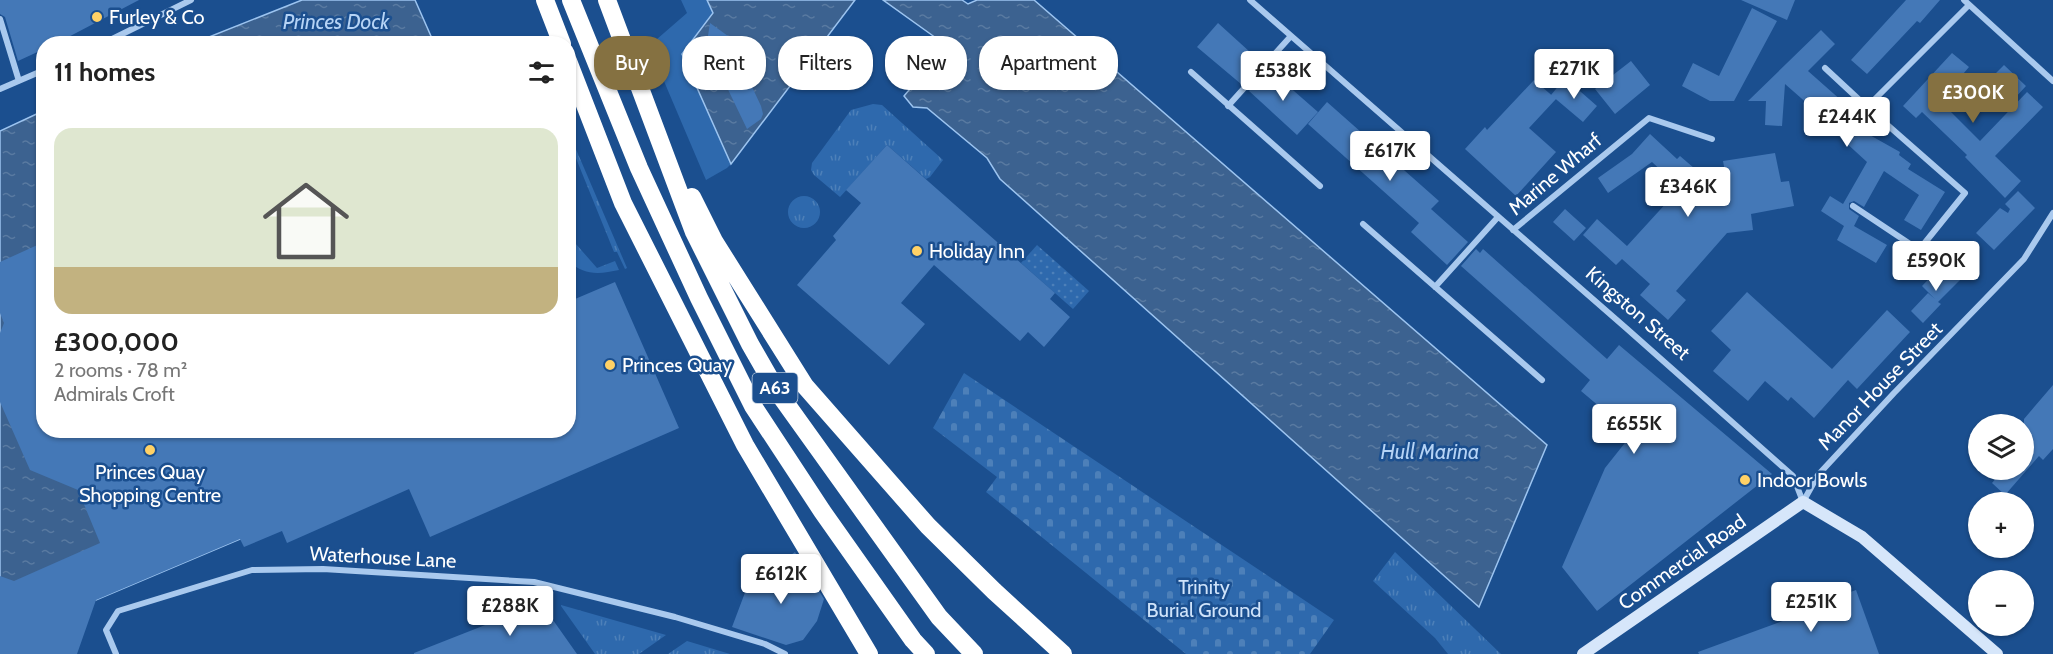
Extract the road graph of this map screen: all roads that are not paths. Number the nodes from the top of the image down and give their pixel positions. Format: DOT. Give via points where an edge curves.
graph roads {
  1 [pos="191,0"];
  2 [pos="545,0"];
  3 [pos="571,0"];
  4 [pos="607,0"];
  5 [pos="1250,0"];
  6 [pos="1966,2"];
  7 [pos="0,19"];
  8 [pos="118,36"];
  9 [pos="559,36"];
  10 [pos="621,36"];
  11 [pos="1291,36"];
  12 [pos="1825,68"];
  13 [pos="1191,72"];
  14 [pos="36,74"];
  15 [pos="19,81"];
  16 [pos="2053,81"];
  17 [pos="576,82"];
  18 [pos="0,89"];
  19 [pos="641,90"];
  20 [pos="642,90"];
  21 [pos="1228,106"];
  22 [pos="1866,107"];
  23 [pos="1712,139"];
  24 [pos="1320,186"];
  25 [pos="1853,206"];
  26 [pos="2053,213"];
  27 [pos="1498,217"];
  28 [pos="1363,224"];
  29 [pos="1513,230"];
  30 [pos="1435,287"];
  31 [pos="1542,380"];
  32 [pos="1803,502"];
  33 [pos="116,654"];
  34 [pos="785,654"];
  35 [pos="869,654"];
  36 [pos="926,654"];
  37 [pos="974,654"];
  38 [pos="1063,654"];
  39 [pos="1583,654"];
  40 [pos="1997,654"];
  1 -- 8 [label="street"];
  2 -- 9 [label="highway"];
  3 -- 36 [label="highway, A63" via="639,168 753,406 822,511"];
  4 -- 10 [label="highway, A63"];
  5 -- 11 [label="street, Kingston Street"];
  6 -- 16 [label="street"];
  6 -- 22 [label="street"];
  7 -- 15 [label="street"];
  11 -- 21 [label="street"];
  11 -- 27 [label="street, Kingston Street"];
  12 -- 22 [label="street"];
  13 -- 21 [label="street"];
  14 -- 15 [label="street"];
  15 -- 18 [label="street"];
  17 -- 35 [label="highway, A63" via="623,203 745,445"];
  19 -- 37 [label="highway, A63" via="694,232 777,391 939,616"];
  20 -- 38 [label="highway" via="714,241 805,386 928,526"];
  21 -- 24 [label="street"];
  22 -- 25 [label="street" via="1965,193 1919,250"];
  23 -- 29 [label="street, Marine Wharf" via="1649,118"];
  26 -- 32 [label="street, Manor House Street" via="2024,259 1818,475"];
  27 -- 29 [label="street, Kingston Street"];
  27 -- 30 [label="street"];
  28 -- 30 [label="street"];
  29 -- 32 [label="street, Kingston Street" via="1792,476"];
  30 -- 31 [label="street"];
  32 -- 39 [label="street, Commercial Road"];
  32 -- 40 [label="street" via="1862,537"];
  33 -- 34 [label="street, Waterhouse Lane" via="106,630 118,611 252,570 323,569 534,582 675,617 765,644"];
}
